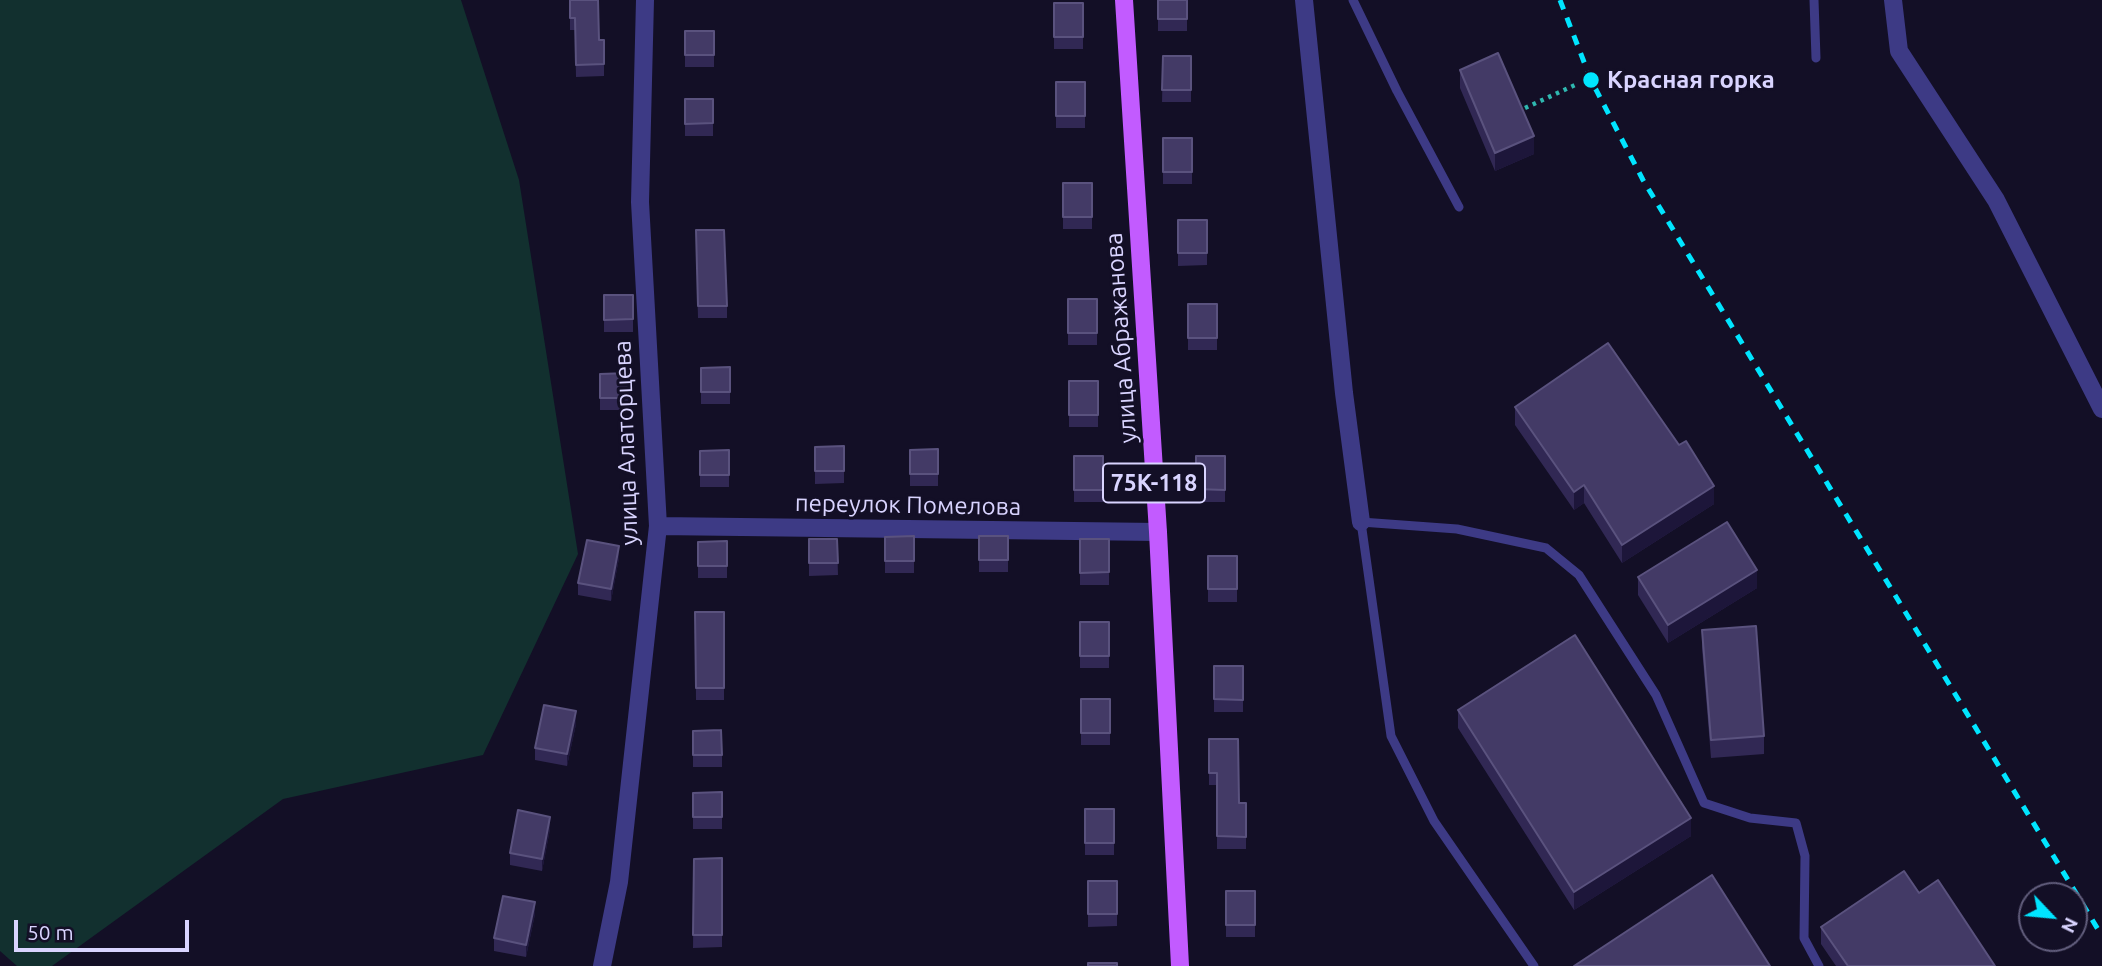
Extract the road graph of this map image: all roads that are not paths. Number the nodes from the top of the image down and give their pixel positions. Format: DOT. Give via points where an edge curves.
graph roads {
  1 [pos="645,0"];
  2 [pos="1124,0"];
  3 [pos="1304,0"];
  4 [pos="1353,0"];
  5 [pos="1814,0"];
  6 [pos="1893,0"];
  7 [pos="1816,58"];
  8 [pos="1459,207"];
  9 [pos="2102,409"];
  10 [pos="1361,522"];
  11 [pos="658,526"];
  12 [pos="1158,533"];
  13 [pos="602,966"];
  14 [pos="1180,966"];
  15 [pos="1534,966"];
  16 [pos="1819,966"];
  1 -- 11 [label="street, улица Алаторцева" via="640,202"];
  2 -- 12 [label="main road, улица Абражанова / 75К-118"];
  3 -- 10 [label="street"];
  4 -- 8 [label="lane"];
  5 -- 7 [label="lane"];
  6 -- 9 [label="street" via="1899,51 1996,200"];
  10 -- 15 [label="lane" via="1391,736 1434,821"];
  10 -- 16 [label="lane" via="1457,529 1546,548 1579,575 1656,695 1704,803 1750,818 1796,823 1805,856 1804,938"];
  11 -- 12 [label="street, переулок Помелова"];
  11 -- 13 [label="street, улица Алаторцева" via="619,882"];
  12 -- 14 [label="main road, улица Абражанова / 75К-118"];
}
